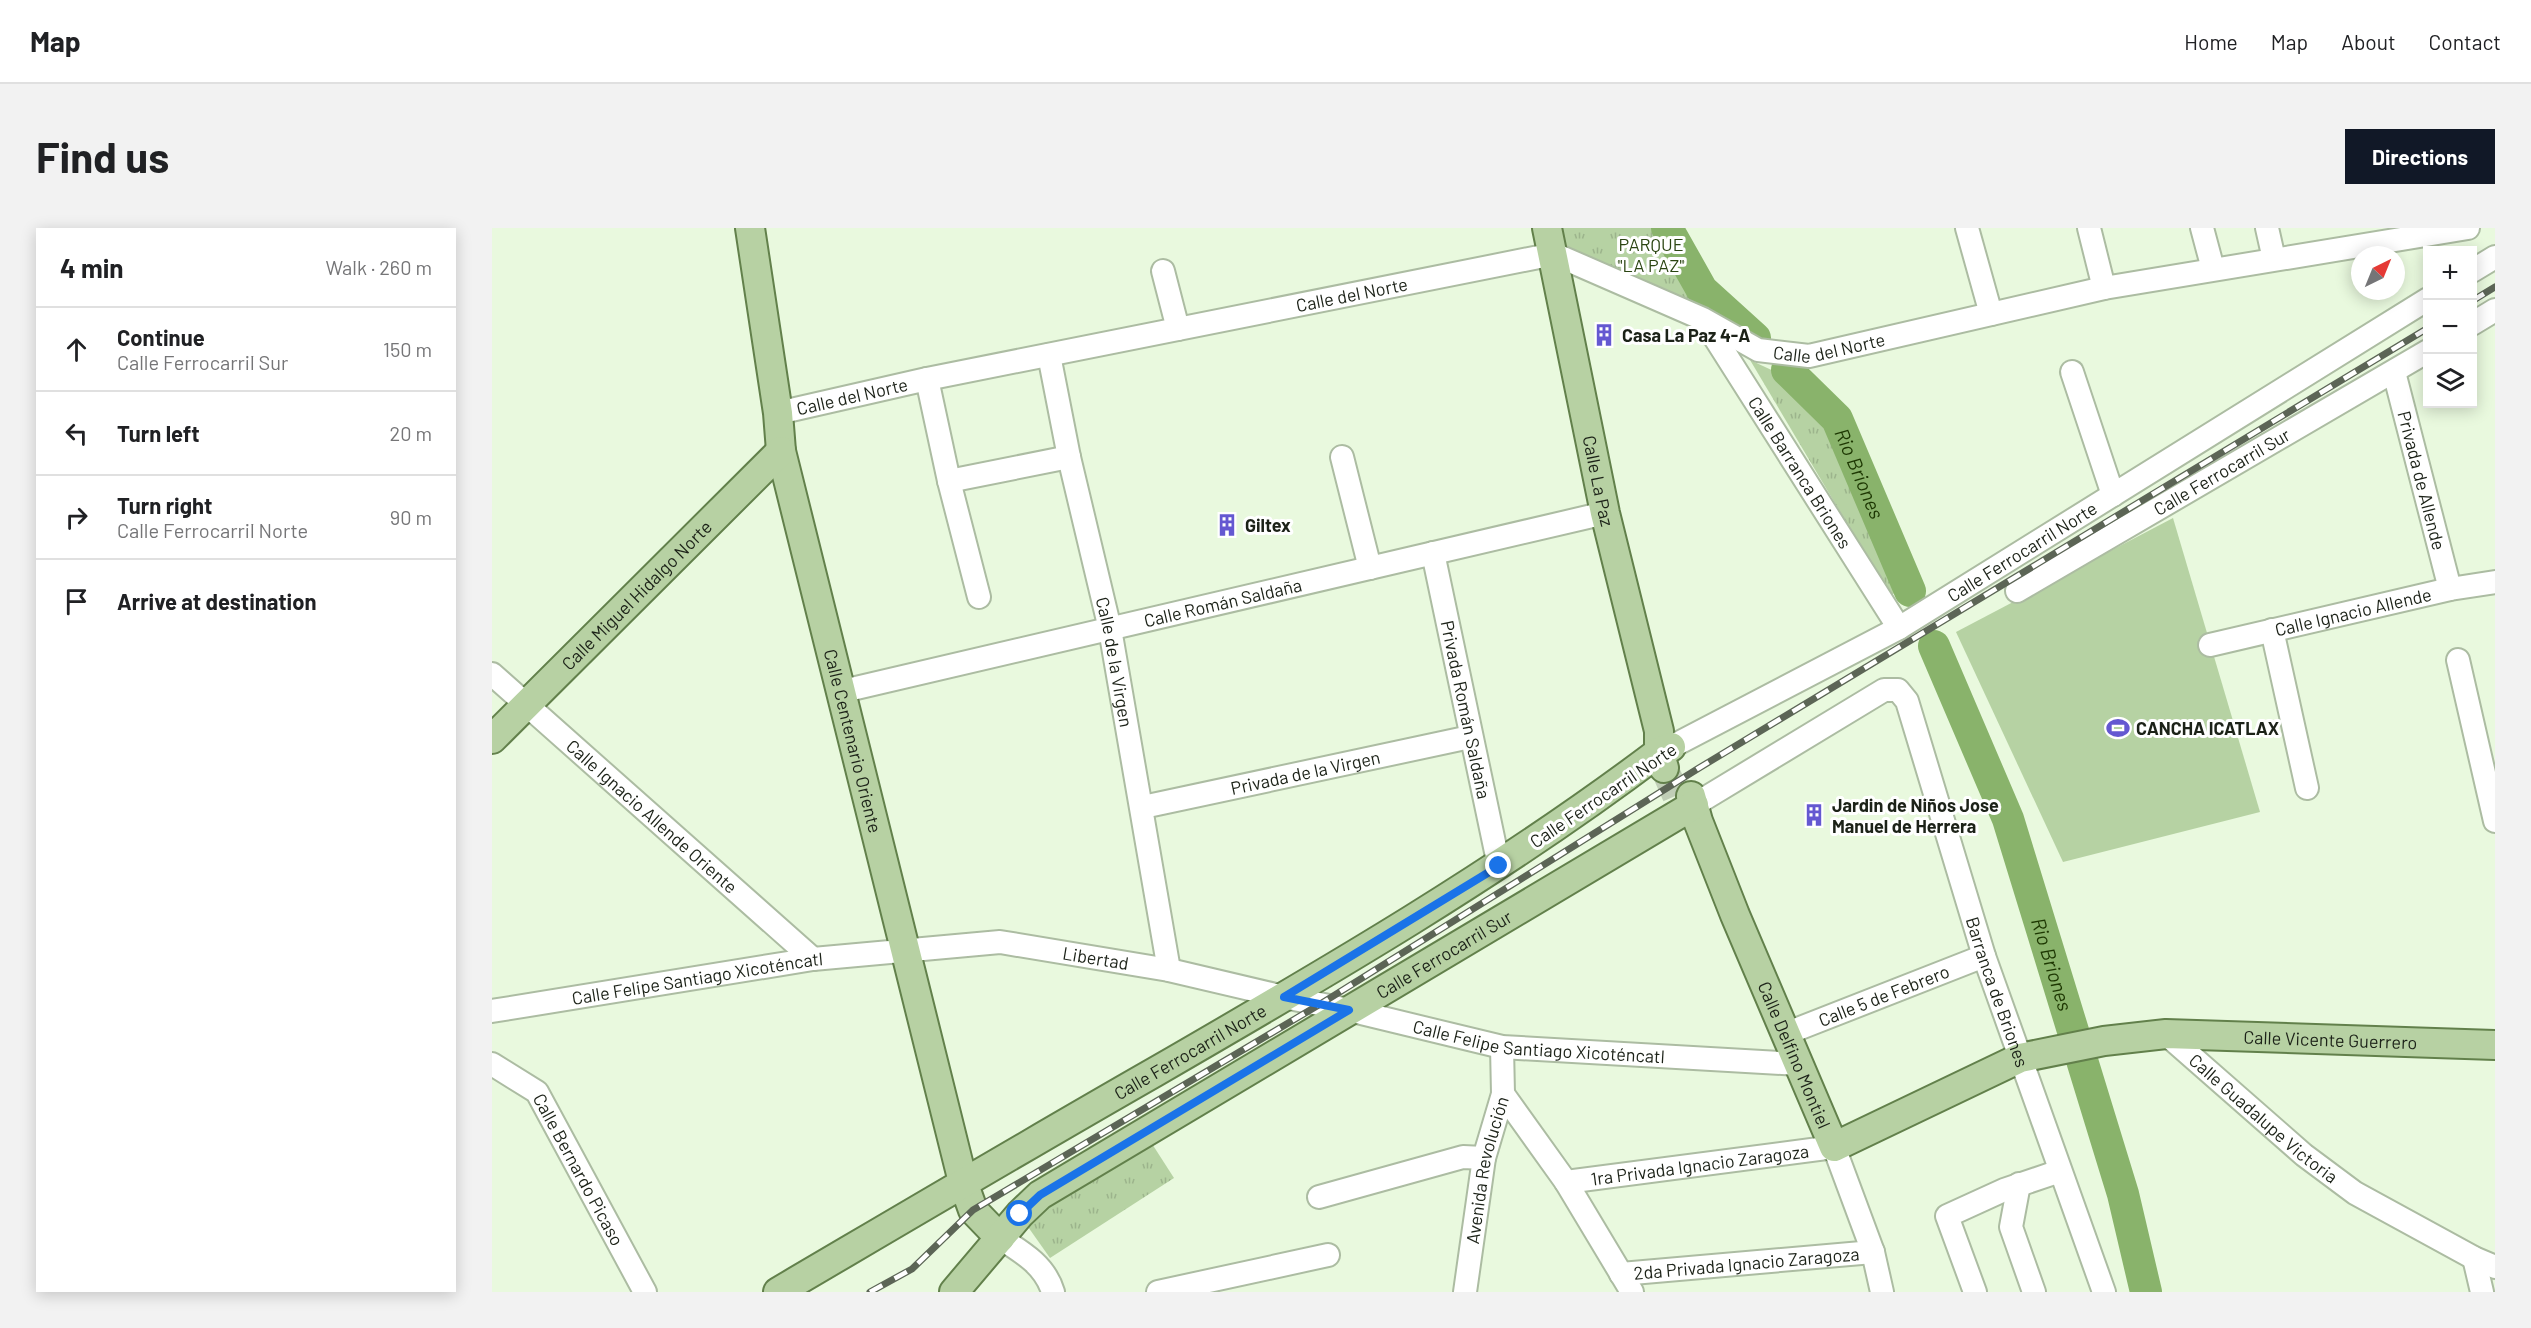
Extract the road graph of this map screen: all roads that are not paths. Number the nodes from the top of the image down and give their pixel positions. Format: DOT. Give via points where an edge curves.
graph roads {
  1 [pos="750,228"];
  2 [pos="1967,228"];
  3 [pos="2089,228"];
  4 [pos="2202,228"];
  5 [pos="2267,228"];
  6 [pos="2468,228"];
  7 [pos="1551,241"];
  8 [pos="2495,257"];
  9 [pos="2274,259"];
  10 [pos="2477,268"];
  11 [pos="2213,269"];
  12 [pos="1163,271"];
  13 [pos="2104,288"];
  14 [pos="2425,300"];
  15 [pos="2495,310"];
  16 [pos="1991,314"];
  17 [pos="1703,319"];
  18 [pos="2477,321"];
  19 [pos="1178,329"];
  20 [pos="2423,354"];
  21 [pos="1049,355"];
  22 [pos="2072,372"];
  23 [pos="2394,372"];
  24 [pos="927,379"];
  25 [pos="778,413"];
  26 [pos="781,451"];
  27 [pos="1069,457"];
  28 [pos="1342,457"];
  29 [pos="949,481"];
  30 [pos="2113,495"];
  31 [pos="1605,513"];
  32 [pos="1433,553"];
  33 [pos="1370,568"];
  34 [pos="2495,582"];
  35 [pos="2450,590"];
  36 [pos="2017,591"];
  37 [pos="979,597"];
  38 [pos="1899,628"];
  39 [pos="1110,629"];
  40 [pos="2272,630"];
  41 [pos="2210,645"];
  42 [pos="2458,660"];
  43 [pos="492,674"];
  44 [pos="1898,690"];
  45 [pos="839,692"];
  46 [pos="525,704"];
  47 [pos="1470,737"];
  48 [pos="492,739"];
  49 [pos="1666,753"];
  50 [pos="2307,788"];
  51 [pos="1689,806"];
  52 [pos="1143,807"];
  53 [pos="2495,821"];
  54 [pos="1499,866"];
  55 [pos="905,951"];
  56 [pos="1984,956"];
  57 [pos="813,959"];
  58 [pos="1169,970"];
  59 [pos="1284,997"];
  60 [pos="1349,1010"];
  61 [pos="492,1011"];
  62 [pos="1785,1034"];
  63 [pos="2166,1034"];
  64 [pos="2495,1045"];
  65 [pos="1502,1047"];
  66 [pos="2020,1058"];
  67 [pos="1798,1064"];
  68 [pos="494,1067"];
  69 [pos="1503,1094"];
  70 [pos="1834,1147"];
  71 [pos="1484,1158"];
  72 [pos="2060,1171"];
  73 [pos="963,1182"];
  74 [pos="1566,1182"];
  75 [pos="2019,1184"];
  76 [pos="1319,1197"];
  77 [pos="1000,1238"];
  78 [pos="1873,1252"];
  79 [pos="1328,1256"];
  80 [pos="2474,1258"];
  81 [pos="628,1261"];
  82 [pos="2495,1267"];
  83 [pos="1626,1283"];
  84 [pos="631,1292"];
  85 [pos="645,1292"];
  86 [pos="778,1292"];
  87 [pos="954,1292"];
  88 [pos="1053,1292"];
  89 [pos="1158,1292"];
  90 [pos="1465,1292"];
  91 [pos="1882,1292"];
  92 [pos="1975,1292"];
  93 [pos="2034,1292"];
  94 [pos="2104,1292"];
  95 [pos="2482,1292"];
  1 -- 25 [label="main road, Calle Centenario Oriente"];
  2 -- 16 [label="street"];
  3 -- 13 [label="street"];
  4 -- 11 [label="street"];
  5 -- 9 [label="street"];
  6 -- 9 [label="street, Calle del Norte"];
  7 -- 17 [label="street, Calle del Norte"];
  7 -- 19 [label="street, Calle del Norte"];
  7 -- 31 [label="main road, Calle La Paz"];
  8 -- 10 [label="street"];
  9 -- 11 [label="street, Calle del Norte"];
  11 -- 13 [label="street, Calle del Norte"];
  12 -- 19 [label="street"];
  13 -- 16 [label="street, Calle del Norte"];
  14 -- 30 [label="street, Calle Ferrocarril Norte"];
  15 -- 18 [label="street"];
  16 -- 17 [label="street, Calle del Norte" via="1809,356 1758,350"];
  17 -- 38 [label="street, Calle Barranca Briones"];
  19 -- 21 [label="street, Calle del Norte"];
  20 -- 23 [label="street, Calle Ferrocarril Sur"];
  21 -- 24 [label="street, Calle del Norte"];
  21 -- 27 [label="street, Calle de la Virgen"];
  22 -- 30 [label="street"];
  23 -- 35 [label="street, Privada de Allende"];
  23 -- 36 [label="street, Calle Ferrocarril Sur"];
  24 -- 25 [label="street, Calle del Norte"];
  24 -- 29 [label="street, Calle del Norte"];
  25 -- 26 [label="main road, Calle Centenario Oriente"];
  26 -- 45 [label="main road, Calle Centenario Oriente"];
  26 -- 46 [label="main road, Calle Miguel Hidalgo Norte"];
  27 -- 29 [label="street"];
  27 -- 39 [label="street, Calle de la Virgen"];
  28 -- 33 [label="street"];
  29 -- 37 [label="street, Calle del Norte"];
  30 -- 38 [label="street, Calle Ferrocarril Norte"];
  31 -- 32 [label="street, Calle Román Saldaña"];
  31 -- 49 [label="main road, Calle La Paz"];
  32 -- 33 [label="street, Calle Román Saldaña"];
  32 -- 47 [label="street, Privada Román Saldaña"];
  33 -- 39 [label="street, Calle Román Saldaña"];
  34 -- 35 [label="street, Calle Ignacio Allende"];
  35 -- 40 [label="street, Calle Ignacio Allende"];
  38 -- 49 [label="street, Calle Ferrocarril Norte"];
  39 -- 45 [label="street, Calle Román Saldaña"];
  39 -- 52 [label="street, Calle de la Virgen"];
  40 -- 41 [label="street, Calle Ignacio Allende"];
  40 -- 50 [label="street"];
  42 -- 53 [label="street"];
  43 -- 46 [label="street, Calle Ignacio Allende Oriente"];
  44 -- 51 [label="street, Calle Ferrocarril Sur" via="1884,690"];
  44 -- 56 [label="street, Barranca de Briones" via="1907,701"];
  45 -- 55 [label="main road, Calle Centenario Oriente"];
  46 -- 48 [label="main road, Calle Miguel Hidalgo Norte"];
  46 -- 57 [label="street, Calle Ignacio Allende Oriente"];
  47 -- 52 [label="street, Privada de la Virgen"];
  47 -- 54 [label="street, Privada Román Saldaña"];
  49 -- 54 [label="main road, Calle Ferrocarril Norte"];
  51 -- 60 [label="main road, Calle Ferrocarril Sur"];
  51 -- 62 [label="main road, Calle Delfino Montiel"];
  52 -- 58 [label="street, Calle de la Virgen"];
  54 -- 59 [label="main road, Calle Ferrocarril Norte"];
  55 -- 57 [label="street, Calle Felipe Santiago Xicoténcatl"];
  55 -- 58 [label="street, Libertad" via="1000,942"];
  55 -- 73 [label="main road, Calle Centenario Oriente"];
  56 -- 62 [label="street, Calle 5 de Febrero"];
  56 -- 66 [label="street, Barranca de Briones"];
  57 -- 61 [label="street, Calle Felipe Santiago Xicoténcatl"];
  58 -- 59 [label="street, Libertad"];
  59 -- 60 [label="street, Calle Felipe Santiago Xicoténcatl"];
  59 -- 73 [label="main road, Calle Ferrocarril Norte"];
  60 -- 65 [label="street, Calle Felipe Santiago Xicoténcatl"];
  60 -- 77 [label="main road, Calle Ferrocarril Sur" via="1040,1195"];
  62 -- 67 [label="main road, Calle Delfino Montiel"];
  63 -- 64 [label="main road, Calle Vicente Guerrero"];
  63 -- 66 [label="main road" via="2104,1041"];
  63 -- 80 [label="street, Calle Guadalupe Victoria" via="2304,1155 2355,1193"];
  65 -- 67 [label="street, Calle Felipe Santiago Xicoténcatl"];
  65 -- 69 [label="street, Avenida Revolución"];
  66 -- 70 [label="main road"];
  66 -- 72 [label="street, Barranca de Briones"];
  67 -- 70 [label="main road, Calle Delfino Montiel"];
  68 -- 81 [label="street, Calle Bernardo Picaso" via="537,1092"];
  69 -- 71 [label="street, Avenida Revolución"];
  69 -- 74 [label="street"];
  70 -- 74 [label="street, 1ra Privada Ignacio Zaragoza"];
  70 -- 78 [label="street, Calle Delfino Montiel"];
  71 -- 76 [label="street" via="1463,1157"];
  71 -- 90 [label="street, Avenida Revolución"];
  72 -- 75 [label="street"];
  72 -- 94 [label="street, Barranca de Briones"];
  73 -- 77 [label="main road, Calle Centenario Oriente" via="973,1210"];
  73 -- 86 [label="main road, Calle Ferrocarril Norte"];
  74 -- 83 [label="street"];
  75 -- 92 [label="street" via="1947,1216"];
  75 -- 93 [label="street" via="2011,1227"];
  77 -- 87 [label="main road, Calle Ferrocarril Sur"];
  77 -- 88 [label="street" via="1038,1265"];
  78 -- 83 [label="street, 2da Privada Ignacio Zaragoza"];
  78 -- 91 [label="street, Calle Delfino Montiel"];
  79 -- 89 [label="street"];
  80 -- 82 [label="street, Calle Guadalupe Victoria"];
  80 -- 95 [label="street"];
  81 -- 84 [label="street, Calle Bernardo Picaso"];
  81 -- 85 [label="street, Calle Bernardo Picaso"];
}
